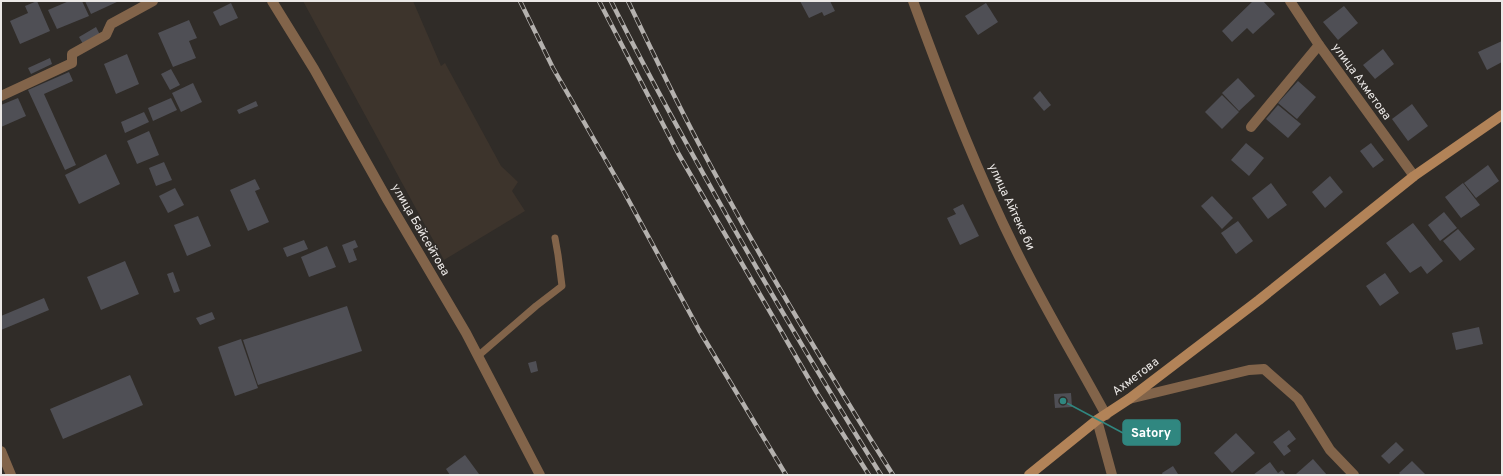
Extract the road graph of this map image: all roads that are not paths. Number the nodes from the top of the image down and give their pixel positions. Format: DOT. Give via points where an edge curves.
graph roads {
  1 [pos="153,1"];
  2 [pos="272,1"];
  3 [pos="913,1"];
  4 [pos="1290,1"];
  5 [pos="1319,45"];
  6 [pos="1,96"];
  7 [pos="1502,115"];
  8 [pos="1251,127"];
  9 [pos="1414,176"];
  10 [pos="555,238"];
  11 [pos="478,356"];
  12 [pos="1129,399"];
  13 [pos="1106,415"];
  14 [pos="1097,420"];
  15 [pos="1,451"];
  16 [pos="11,475"];
  17 [pos="540,475"];
  18 [pos="1029,475"];
  19 [pos="1112,475"];
  20 [pos="1354,475"];
  1 -- 6 [label="street" via="111,24 106,35 72,54 72,63"];
  2 -- 11 [label="street, улица Байсейтова" via="314,69"];
  3 -- 13 [label="street, улица Айтеке би" via="980,173 1024,266"];
  4 -- 5 [label="street, улица Ахметова"];
  5 -- 8 [label="street"];
  5 -- 9 [label="street, улица Ахметова"];
  7 -- 9 [label="main road"];
  9 -- 12 [label="main road, Ахметова" via="1259,300"];
  10 -- 11 [label="lane" via="562,286"];
  11 -- 17 [label="street, улица Байсейтова"];
  12 -- 13 [label="main road, Ахметова"];
  12 -- 20 [label="street" via="1249,370 1264,369 1298,399 1330,450"];
  13 -- 14 [label="main road, Ахметова"];
  14 -- 18 [label="main road, Ахметова"];
  14 -- 19 [label="street"];
  15 -- 16 [label="street"];
}
